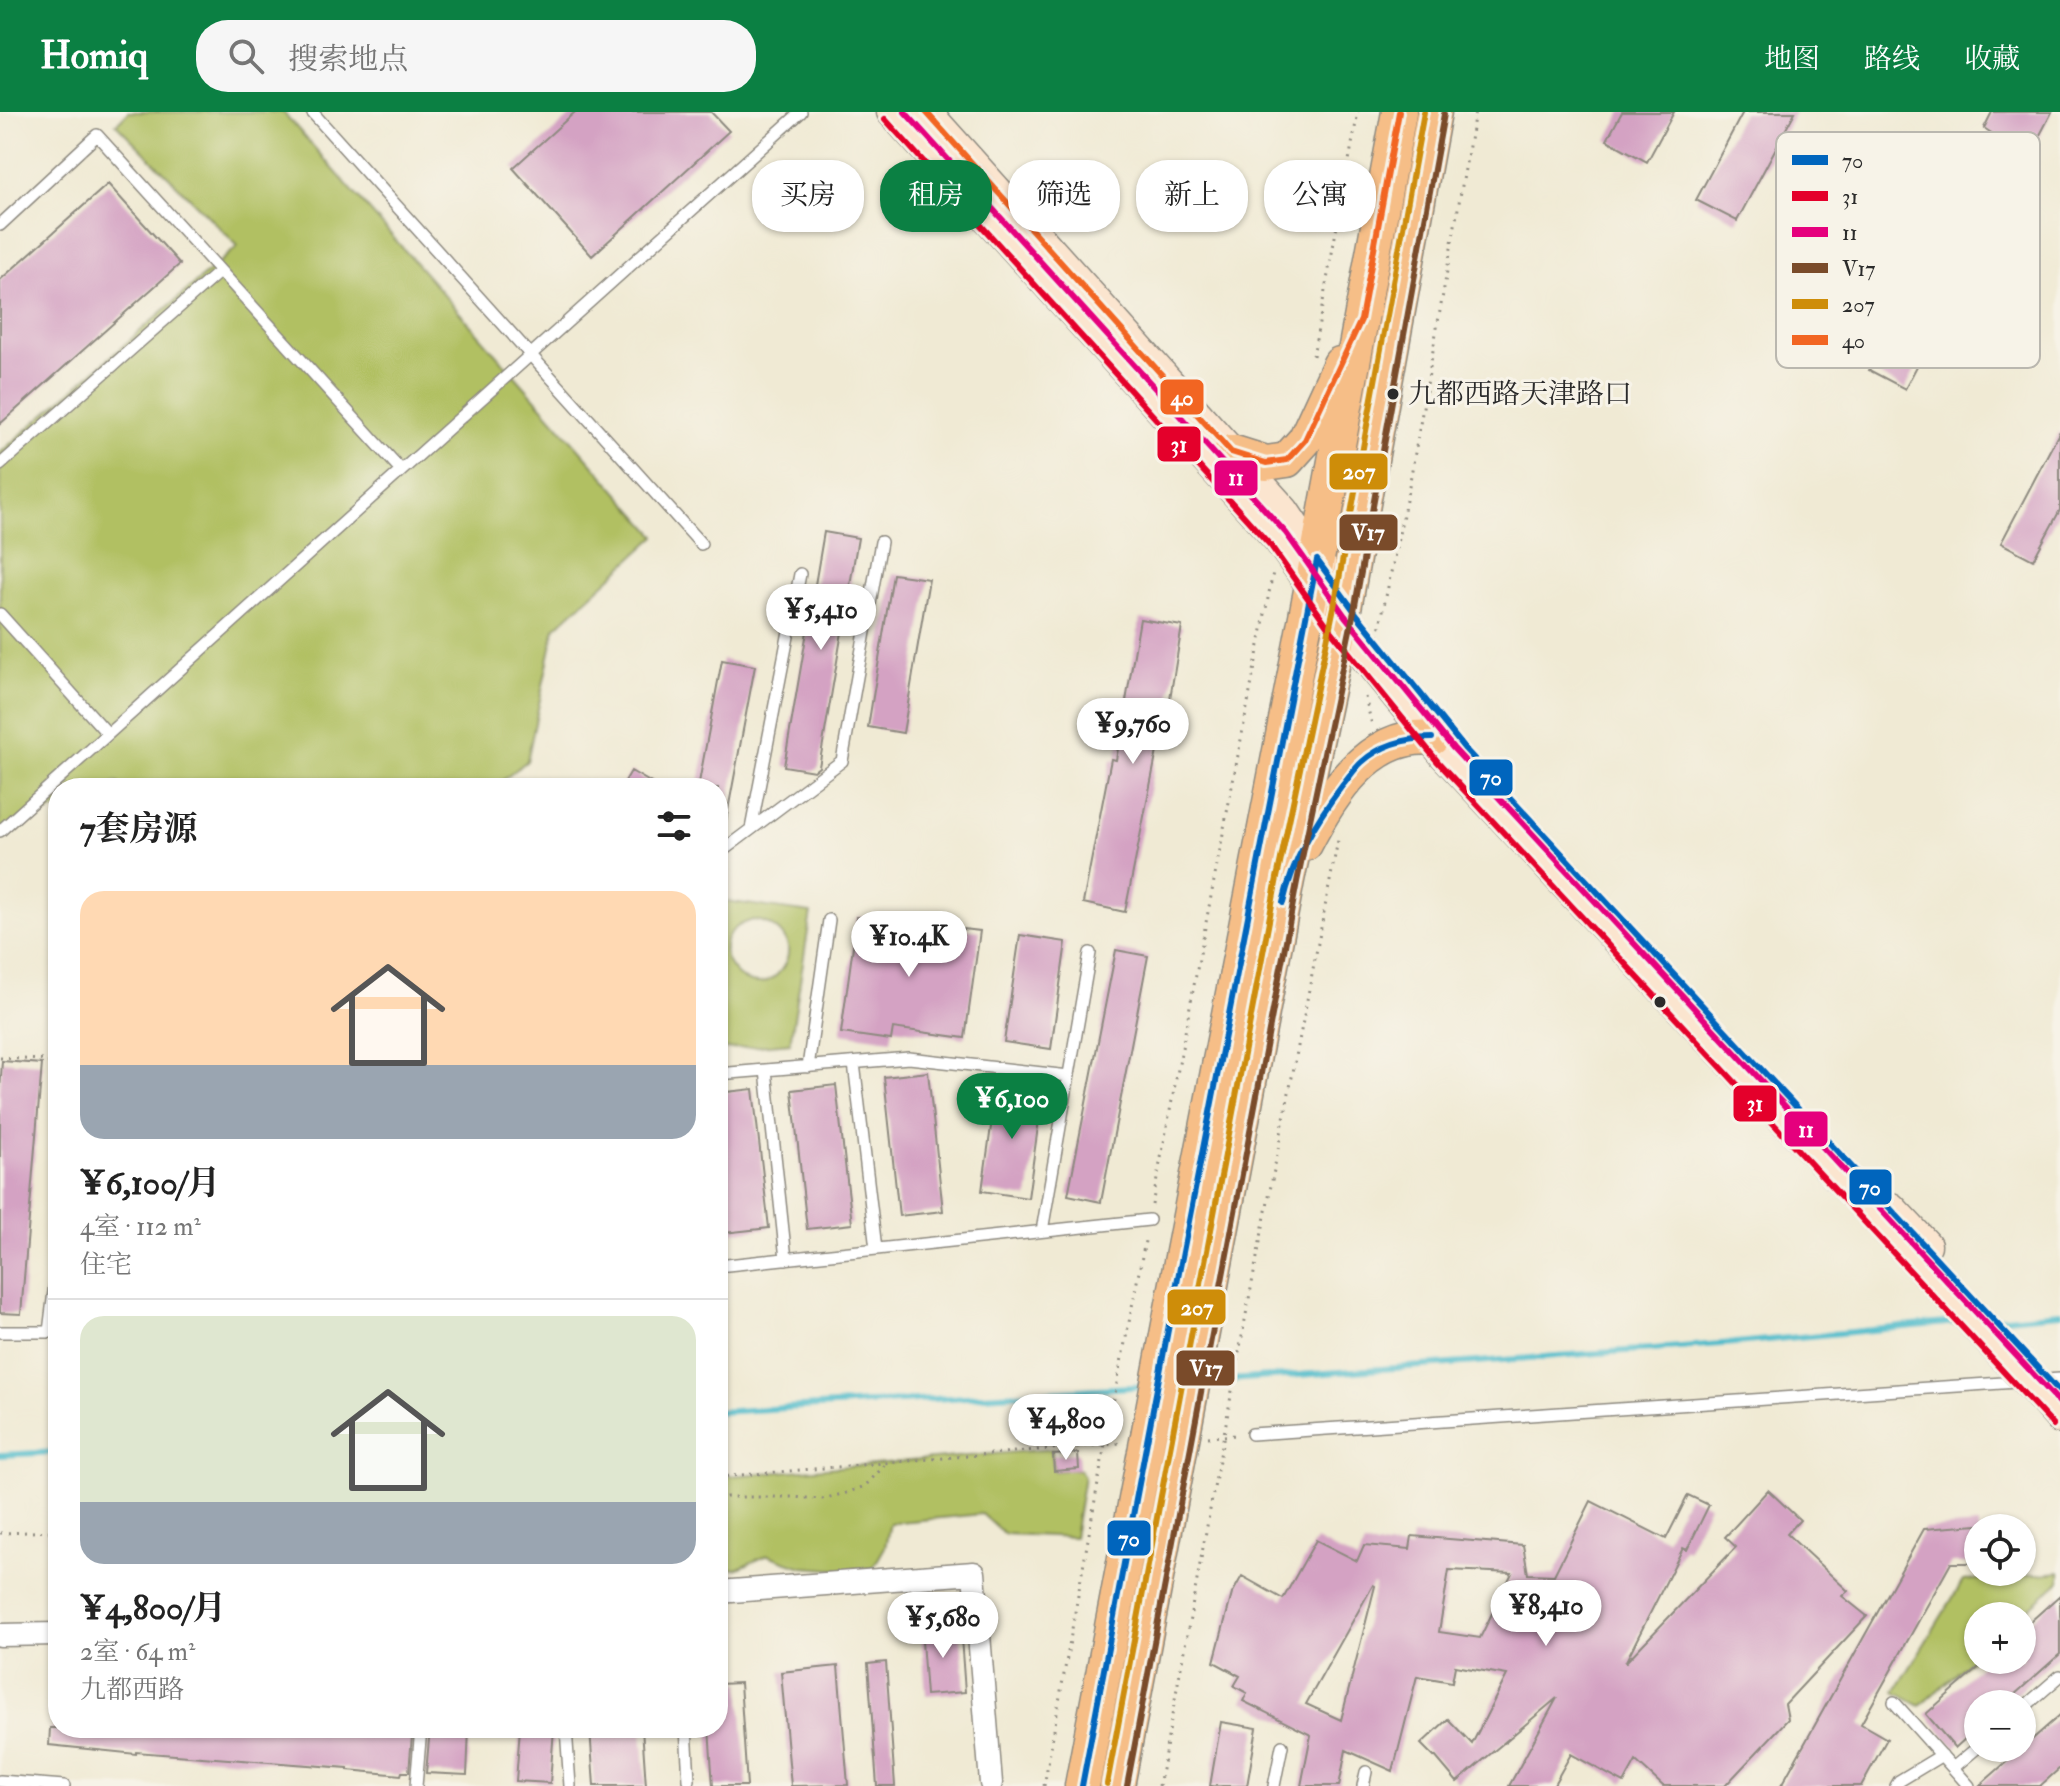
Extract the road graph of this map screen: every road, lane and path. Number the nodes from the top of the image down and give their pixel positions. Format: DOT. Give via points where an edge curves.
graph roads {
  1 [pos="312,112"];
  2 [pos="801,112"];
  3 [pos="892,112"];
  4 [pos="926,112"];
  5 [pos="1358,112"];
  6 [pos="1399,112"];
  7 [pos="1434,112"];
  8 [pos="1475,112"];
  9 [pos="0,225"];
  10 [pos="220,271"];
  11 [pos="1361,320"];
  12 [pos="530,354"];
  13 [pos="1313,358"];
  14 [pos="1231,452"];
  15 [pos="0,465"];
  16 [pos="401,470"];
  17 [pos="1279,540"];
  18 [pos="881,542"];
  19 [pos="701,544"];
  20 [pos="800,574"];
  21 [pos="1314,574"];
  22 [pos="1343,613"];
  23 [pos="0,614"];
  24 [pos="1373,649"];
  25 [pos="108,734"];
  26 [pos="1432,738"];
  27 [pos="1379,752"];
  28 [pos="59,778"];
  29 [pos="48,788"];
  30 [pos="751,829"];
  31 [pos="0,831"];
  32 [pos="1338,839"];
  33 [pos="728,846"];
  34 [pos="1287,880"];
  35 [pos="829,920"];
  36 [pos="1090,953"];
  37 [pos="0,1058"];
  38 [pos="48,1062"];
  39 [pos="854,1063"];
  40 [pos="808,1067"];
  41 [pos="766,1070"];
  42 [pos="728,1073"];
  43 [pos="1069,1076"];
  44 [pos="1149,1220"];
  45 [pos="1042,1231"];
  46 [pos="1913,1244"];
  47 [pos="876,1249"];
  48 [pos="786,1259"];
  49 [pos="728,1265"];
  50 [pos="0,1332"];
  51 [pos="48,1332"];
  52 [pos="2052,1387"];
  53 [pos="2060,1418"];
  54 [pos="1225,1433"];
  55 [pos="1252,1434"];
  56 [pos="1183,1435"];
  57 [pos="1148,1436"];
  58 [pos="1105,1444"];
  59 [pos="887,1463"];
  60 [pos="728,1476"];
  61 [pos="728,1497"];
  62 [pos="48,1531"];
  63 [pos="0,1533"];
  64 [pos="728,1591"];
  65 [pos="48,1634"];
  66 [pos="0,1635"];
  67 [pos="2060,1676"];
  68 [pos="2036,1697"];
  69 [pos="1894,1702"];
  70 [pos="420,1738"];
  71 [pos="567,1738"];
  72 [pos="687,1738"];
  73 [pos="1282,1746"];
  74 [pos="1942,1755"];
  75 [pos="1964,1759"];
  76 [pos="1953,1768"];
  77 [pos="1366,1772"];
  78 [pos="689,1780"];
  79 [pos="0,1781"];
  80 [pos="991,1783"];
  81 [pos="64,1786"];
  82 [pos="416,1786"];
  83 [pos="570,1786"];
  84 [pos="1044,1786"];
  85 [pos="1082,1786"];
  86 [pos="1117,1786"];
  87 [pos="1159,1786"];
  88 [pos="1274,1786"];
  89 [pos="1363,1786"];
  90 [pos="1896,1786"];
  91 [pos="1969,1786"];
  1 -- 12 [label="lane"];
  2 -- 12 [label="lane"];
  3 -- 17 [label="main road"];
  4 -- 14 [label="main road"];
  5 -- 13 [label="path"];
  6 -- 11 [label="main road"];
  7 -- 22 [label="main road"];
  8 -- 24 [label="path" via="1410,481"];
  9 -- 10 [label="lane" via="97,135"];
  10 -- 15 [label="lane"];
  10 -- 16 [label="lane"];
  11 -- 14 [label="main road" via="1305,440 1287,460 1266,463"];
  11 -- 21 [label="main road"];
  12 -- 16 [label="lane"];
  12 -- 19 [label="lane"];
  14 -- 21 [label="main road" via="1284,511"];
  16 -- 25 [label="lane"];
  17 -- 21 [label="main road"];
  17 -- 44 [label="path"];
  18 -- 30 [label="lane" via="842,761"];
  20 -- 30 [label="lane"];
  21 -- 22 [label="main road"];
  21 -- 57 [label="main road"];
  22 -- 24 [label="main road"];
  22 -- 34 [label="main road"];
  23 -- 25 [label="lane"];
  24 -- 26 [label="main road"];
  24 -- 27 [label="path" via="1359,675"];
  24 -- 46 [label="main road"];
  25 -- 28 [label="lane"];
  26 -- 27 [label="main road" via="1393,744"];
  26 -- 46 [label="main road"];
  27 -- 34 [label="main road" via="1361,762 1323,809"];
  29 -- 31 [label="lane"];
  30 -- 33 [label="lane"];
  32 -- 54 [label="path"];
  34 -- 56 [label="main road"];
  35 -- 40 [label="lane"];
  36 -- 43 [label="lane"];
  37 -- 38 [label="path"];
  39 -- 40 [label="lane"];
  39 -- 43 [label="lane" via="909,1058"];
  39 -- 47 [label="lane"];
  40 -- 41 [label="lane"];
  41 -- 42 [label="lane"];
  41 -- 48 [label="lane"];
  43 -- 45 [label="lane"];
  44 -- 45 [label="lane"];
  44 -- 58 [label="path"];
  45 -- 47 [label="lane"];
  46 -- 52 [label="main road"];
  47 -- 48 [label="lane"];
  48 -- 49 [label="lane"];
  50 -- 51 [label="lane"];
  52 -- 53 [label="main road"];
  52 -- 55 [label="lane"];
  54 -- 55 [label="path"];
  54 -- 56 [label="path"];
  54 -- 87 [label="path"];
  56 -- 86 [label="main road"];
  57 -- 58 [label="path"];
  57 -- 85 [label="main road"];
  58 -- 59 [label="path"];
  58 -- 84 [label="path"];
  59 -- 60 [label="path"];
  59 -- 61 [label="path" via="865,1486 822,1499"];
  62 -- 63 [label="path"];
  64 -- 80 [label="street" via="974,1573"];
  65 -- 66 [label="street"];
  67 -- 68 [label="lane"];
  69 -- 74 [label="lane"];
  70 -- 82 [label="lane"];
  71 -- 83 [label="lane"];
  72 -- 78 [label="lane"];
  73 -- 88 [label="lane"];
  74 -- 76 [label="lane"];
  74 -- 90 [label="lane"];
  75 -- 76 [label="lane"];
  76 -- 91 [label="lane"];
  77 -- 89 [label="lane"];
  79 -- 81 [label="lane"];
}
